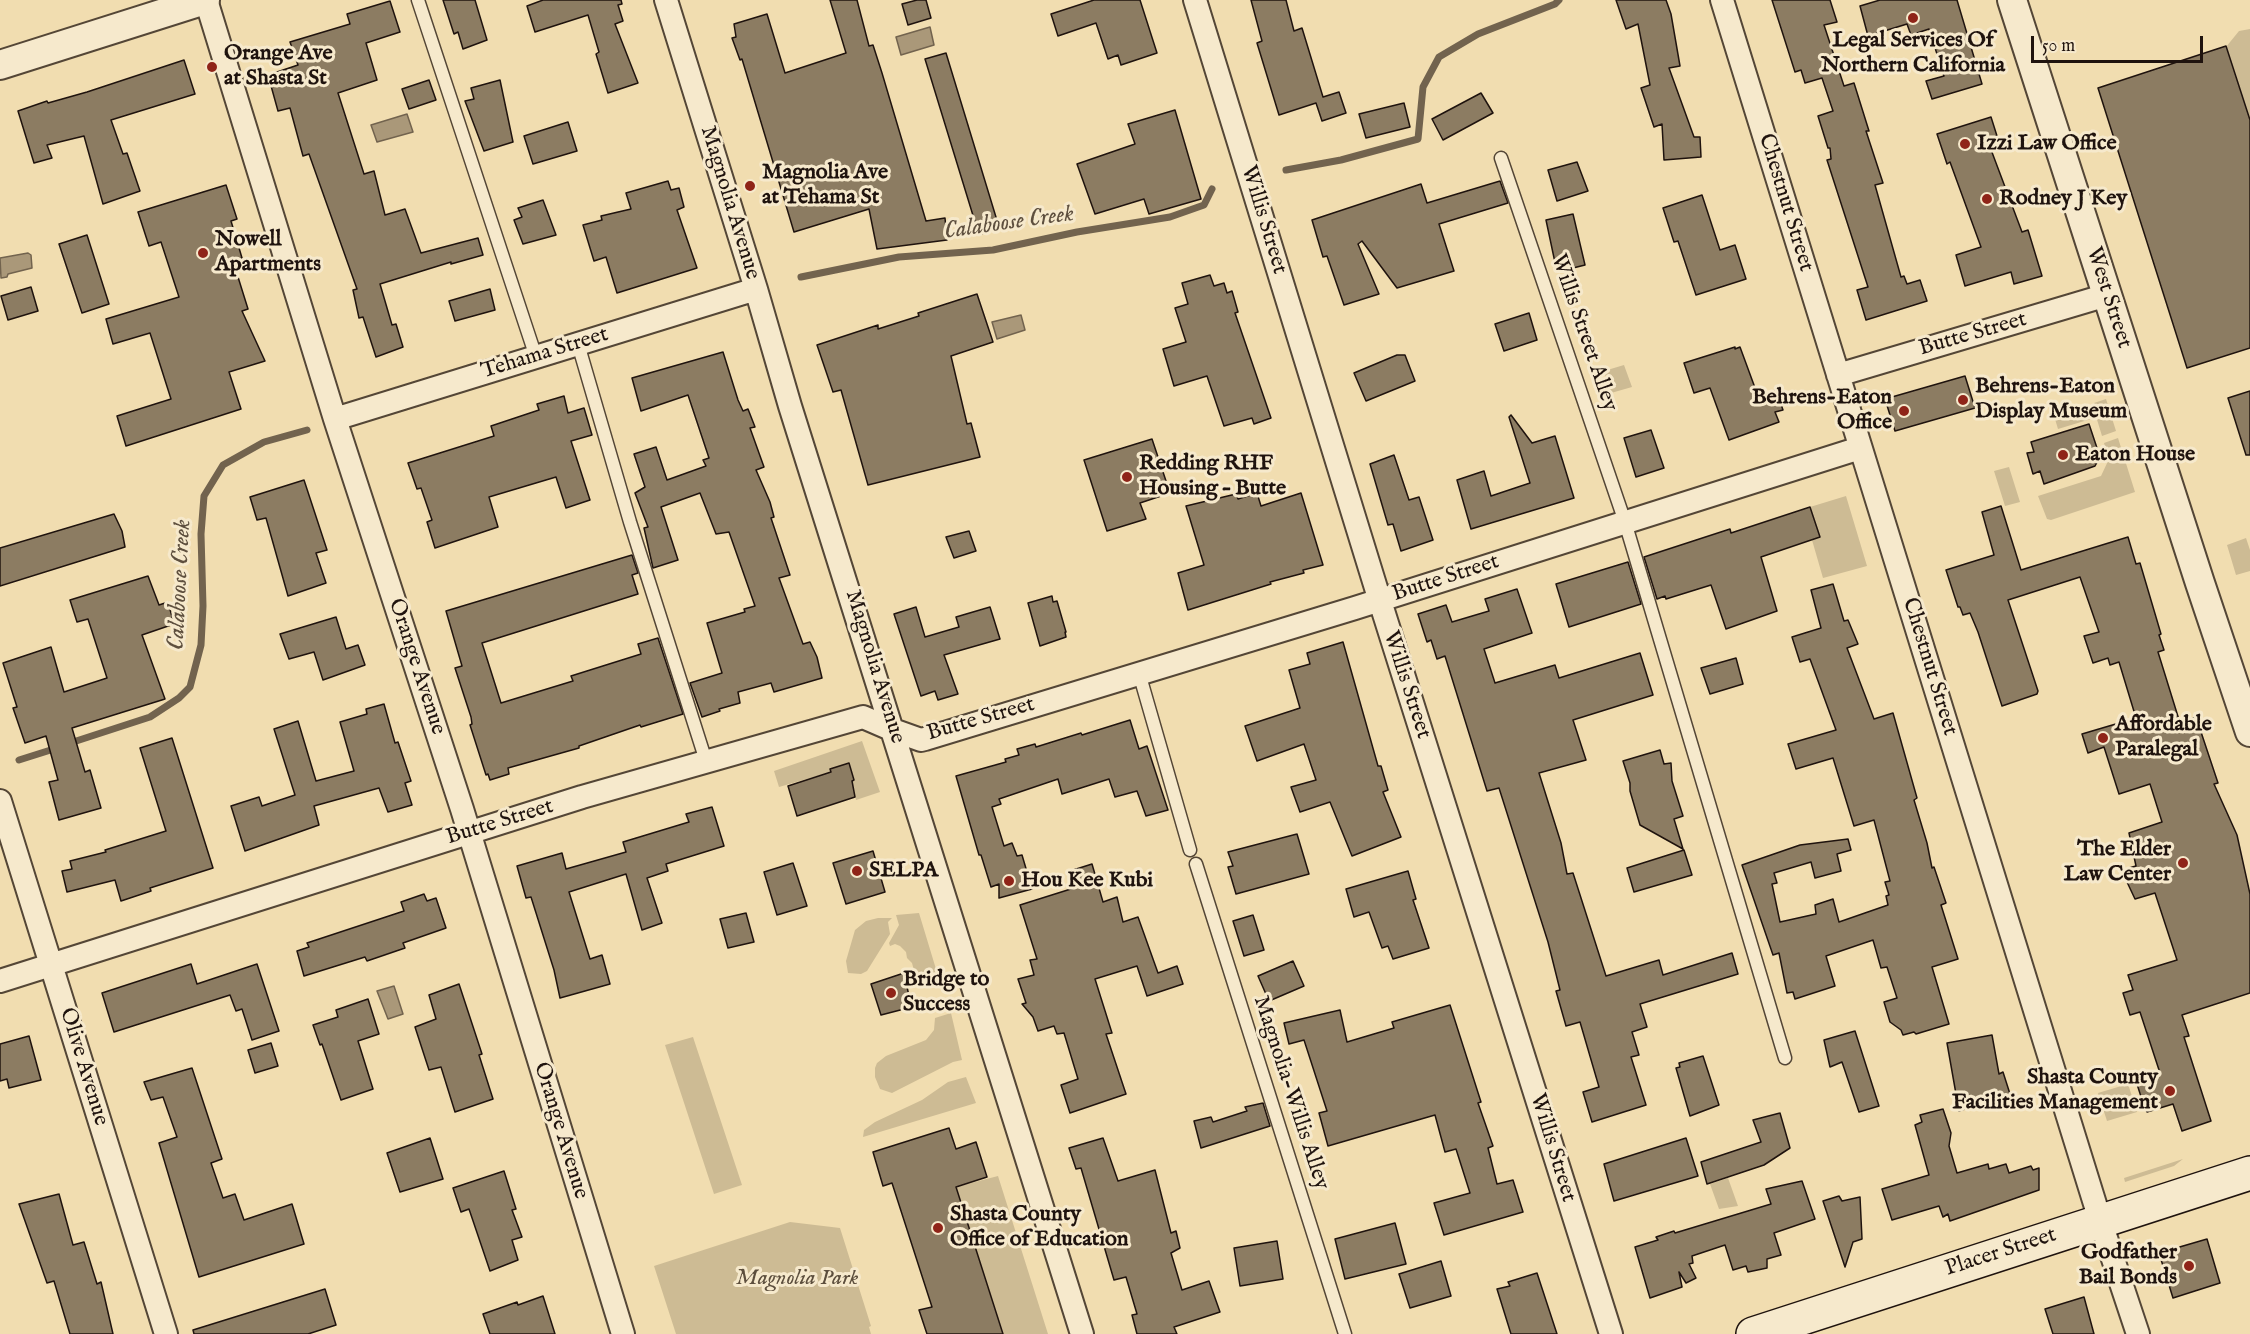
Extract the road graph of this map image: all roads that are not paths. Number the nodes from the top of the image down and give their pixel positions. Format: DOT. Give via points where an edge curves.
graph roads {
  1 [pos="206,0"];
  2 [pos="418,0"];
  3 [pos="666,0"];
  4 [pos="1195,0"];
  5 [pos="1722,0"];
  6 [pos="2012,0"];
  7 [pos="0,64"];
  8 [pos="1501,158"];
  9 [pos="756,289"];
  10 [pos="2107,295"];
  11 [pos="578,344"];
  12 [pos="536,357"];
  13 [pos="1838,375"];
  14 [pos="334,419"];
  15 [pos="1860,448"];
  16 [pos="1625,522"];
  17 [pos="1380,601"];
  18 [pos="1139,673"];
  19 [pos="893,730"];
  20 [pos="2250,732"];
  21 [pos="706,761"];
  22 [pos="0,801"];
  23 [pos="469,833"];
  24 [pos="1190,850"];
  25 [pos="1196,864"];
  26 [pos="51,965"];
  27 [pos="0,981"];
  28 [pos="1785,1058"];
  29 [pos="2250,1173"];
  30 [pos="2100,1220"];
  31 [pos="166,1334"];
  32 [pos="623,1334"];
  33 [pos="1082,1334"];
  34 [pos="1345,1334"];
  35 [pos="1611,1334"];
  36 [pos="1753,1334"];
  37 [pos="2138,1334"];
  1 -- 7 [label="street"];
  1 -- 14 [label="street, Orange Avenue"];
  2 -- 12 [label="lane"];
  3 -- 9 [label="street, Magnolia Avenue"];
  4 -- 17 [label="street, Willis Street"];
  5 -- 13 [label="street, Chestnut Street"];
  6 -- 10 [label="street, West Street"];
  8 -- 16 [label="lane, Willis Street Alley"];
  9 -- 11 [label="street, Tehama Street"];
  9 -- 19 [label="street, Magnolia Avenue"];
  10 -- 13 [label="street, Butte Street"];
  10 -- 20 [label="street, West Street"];
  11 -- 12 [label="street, Tehama Street"];
  11 -- 21 [label="lane"];
  12 -- 14 [label="street, Tehama Street"];
  13 -- 15 [label="street, Chestnut Street"];
  14 -- 23 [label="street, Orange Avenue"];
  15 -- 16 [label="street, Butte Street"];
  15 -- 30 [label="street, Chestnut Street"];
  16 -- 17 [label="street, Butte Street"];
  16 -- 28 [label="lane, Willis Street Alley"];
  17 -- 18 [label="street, Butte Street"];
  17 -- 35 [label="street, Willis Street"];
  18 -- 19 [label="street, Butte Street" via="921,740"];
  18 -- 24 [label="lane"];
  19 -- 21 [label="street, Butte Street" via="863,717"];
  19 -- 33 [label="street, Magnolia Avenue"];
  21 -- 23 [label="street, Butte Street"];
  22 -- 26 [label="street, Olive Avenue"];
  23 -- 26 [label="street, Butte Street"];
  23 -- 32 [label="street, Orange Avenue"];
  25 -- 34 [label="lane, Magnolia-Willis Alley"];
  26 -- 27 [label="street, Butte Street"];
  26 -- 31 [label="street, Olive Avenue"];
  29 -- 30 [label="main road, Placer Street"];
  30 -- 36 [label="main road, Placer Street"];
  30 -- 37 [label="street, Chestnut Street"];
}
